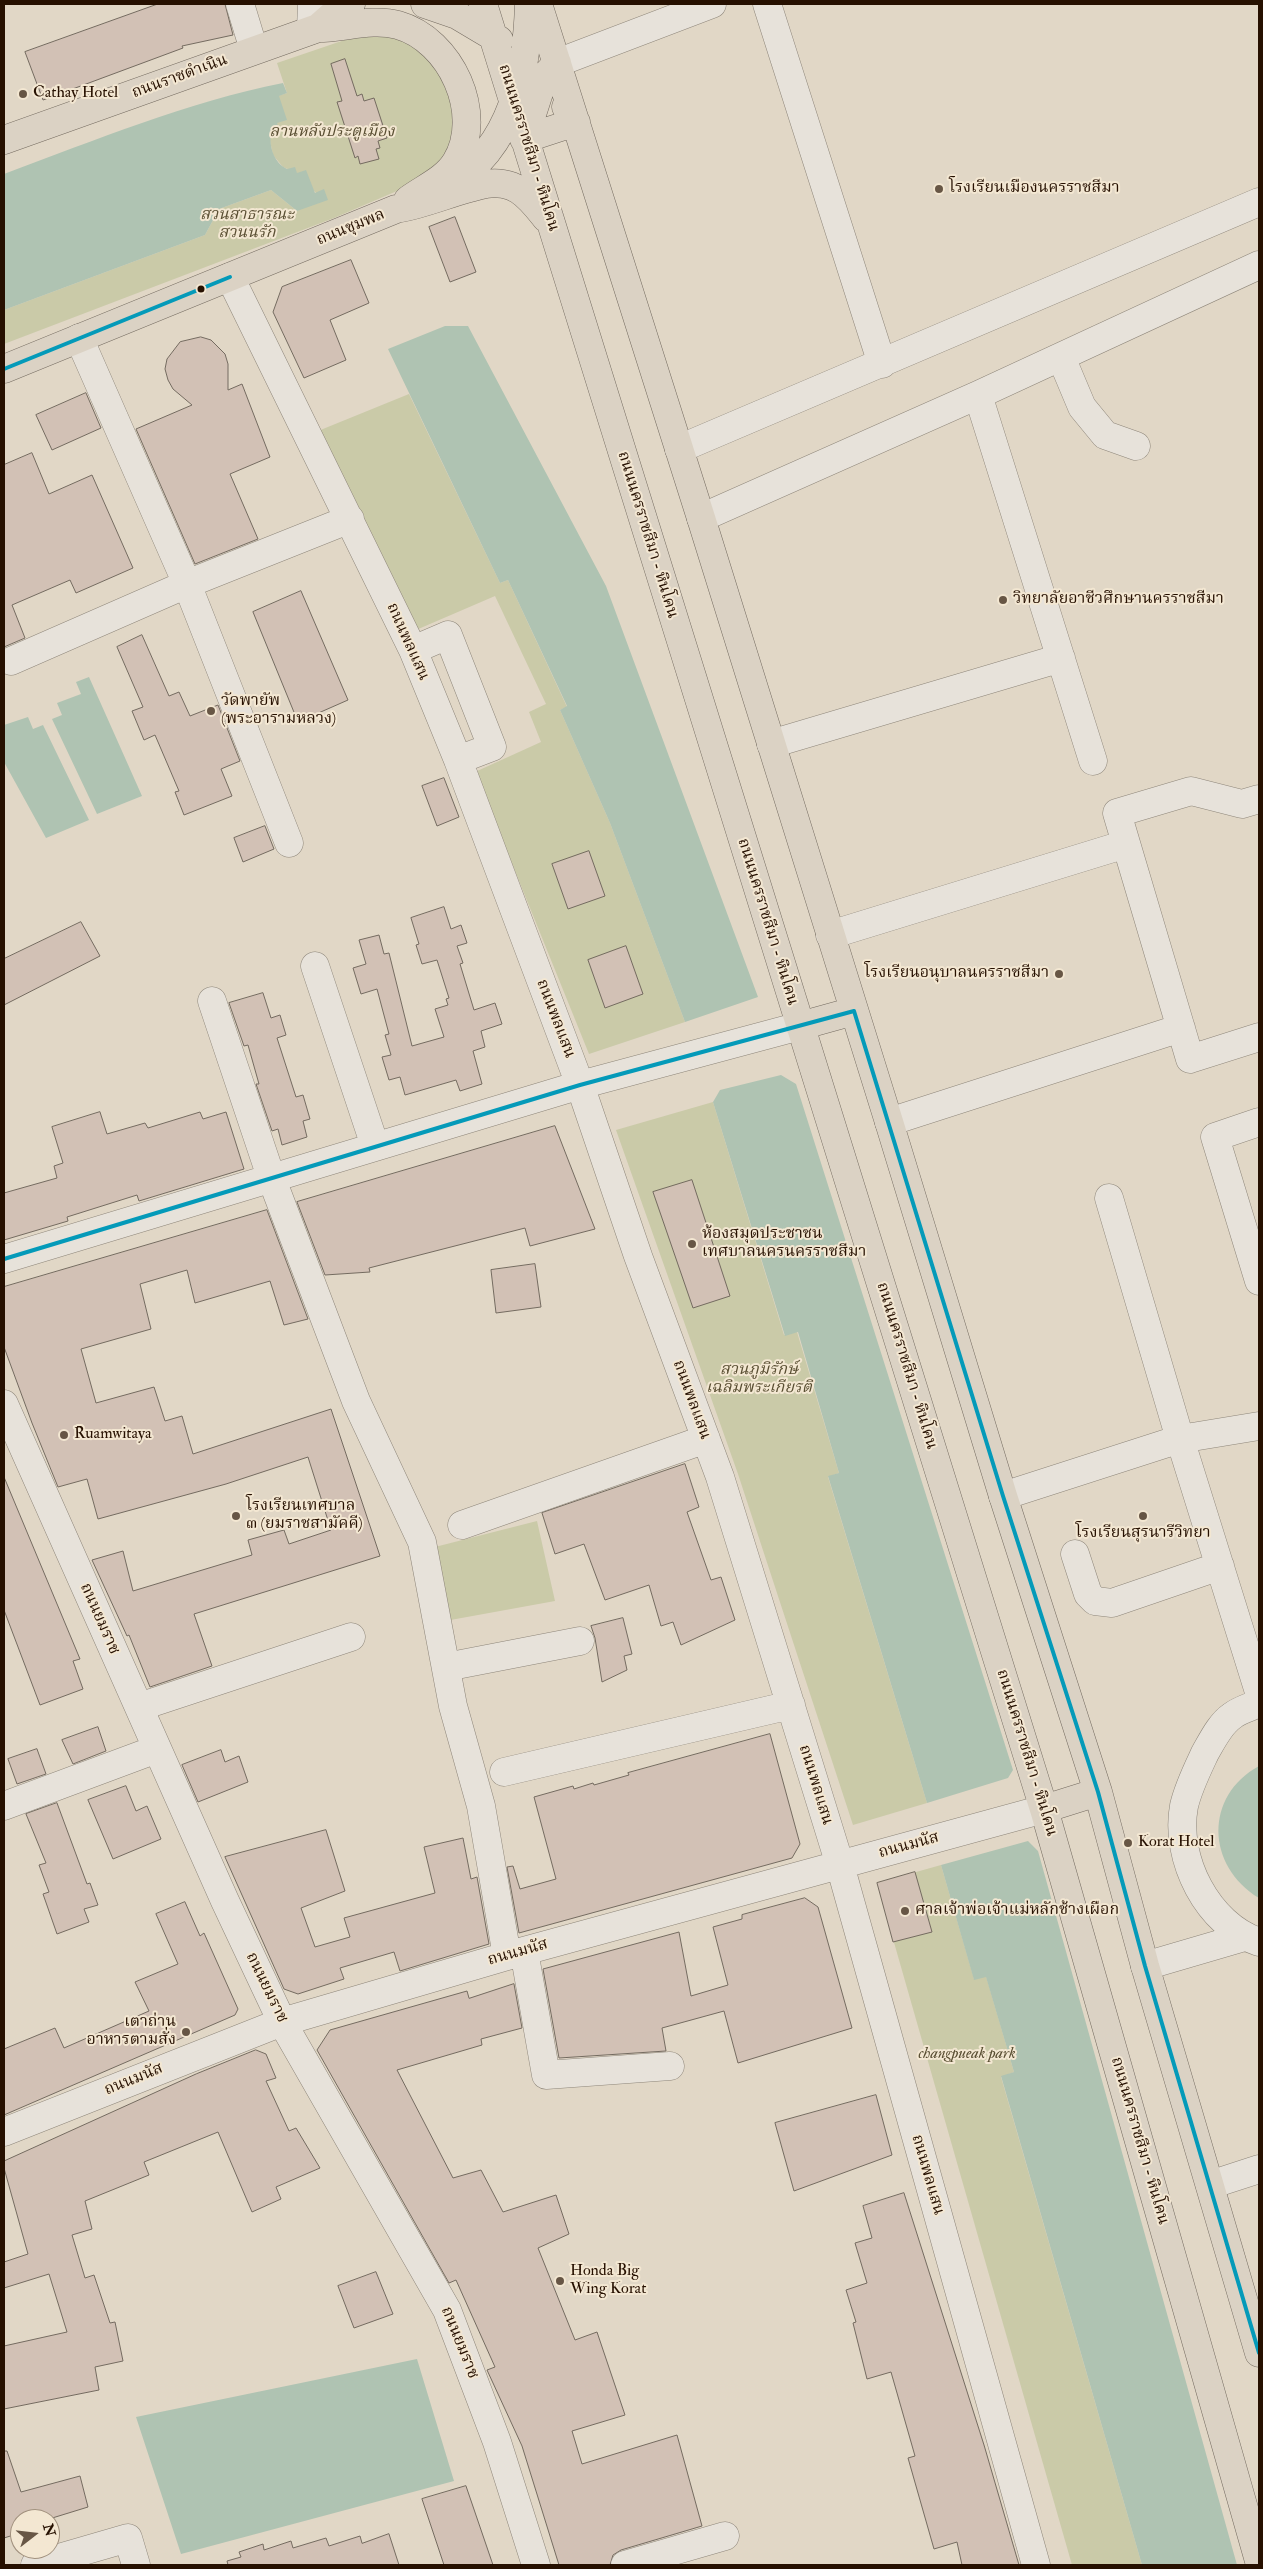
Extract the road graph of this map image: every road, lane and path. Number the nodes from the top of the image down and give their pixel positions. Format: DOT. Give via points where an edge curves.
graph roads {
  1 [pos="240,4"];
  2 [pos="351,4"];
  3 [pos="390,4"];
  4 [pos="425,4"];
  5 [pos="483,4"];
  6 [pos="529,4"];
  7 [pos="538,4"];
  8 [pos="767,4"];
  9 [pos="699,6"];
  10 [pos="314,21"];
  11 [pos="494,36"];
  12 [pos="254,50"];
  13 [pos="542,67"];
  14 [pos="513,102"];
  15 [pos="576,122"];
  16 [pos="524,139"];
  17 [pos="4,140"];
  18 [pos="1259,202"];
  19 [pos="396,209"];
  20 [pos="551,225"];
  21 [pos="1259,266"];
  22 [pos="230,277"];
  23 [pos="79,338"];
  24 [pos="1061,356"];
  25 [pos="882,364"];
  26 [pos="4,369"];
  27 [pos="978,395"];
  28 [pos="1136,446"];
  29 [pos="679,449"];
  30 [pos="701,518"];
  31 [pos="350,519"];
  32 [pos="187,584"];
  33 [pos="413,650"];
  34 [pos="1061,658"];
  35 [pos="11,661"];
  36 [pos="771,744"];
  37 [pos="458,760"];
  38 [pos="1093,761"];
  39 [pos="1259,799"];
  40 [pos="289,843"];
  41 [pos="1126,844"];
  42 [pos="830,935"];
  43 [pos="314,966"];
  44 [pos="212,1001"];
  45 [pos="854,1011"];
  46 [pos="800,1026"];
  47 [pos="1181,1028"];
  48 [pos="1259,1037"];
  49 [pos="580,1085"];
  50 [pos="889,1122"];
  51 [pos="1259,1122"];
  52 [pos="375,1146"];
  53 [pos="271,1177"];
  54 [pos="1109,1198"];
  55 [pos="4,1259"];
  56 [pos="1259,1281"];
  57 [pos="4,1404"];
  58 [pos="1259,1426"];
  59 [pos="706,1439"];
  60 [pos="1180,1439"];
  61 [pos="1003,1496"];
  62 [pos="462,1525"];
  63 [pos="1075,1554"];
  64 [pos="1220,1566"];
  65 [pos="351,1637"];
  66 [pos="580,1641"];
  67 [pos="446,1667"];
  68 [pos="1259,1692"];
  69 [pos="1259,1703"];
  70 [pos="791,1705"];
  71 [pos="139,1707"];
  72 [pos="157,1749"];
  73 [pos="504,1772"];
  74 [pos="1098,1792"];
  75 [pos="4,1806"];
  76 [pos="1044,1809"];
  77 [pos="840,1865"];
  78 [pos="1252,1939"];
  79 [pos="516,1954"];
  80 [pos="1145,1966"];
  81 [pos="282,2022"];
  82 [pos="670,2066"];
  83 [pos="4,2132"];
  84 [pos="1259,2169"];
  85 [pos="1210,2185"];
  86 [pos="1259,2353"];
  87 [pos="725,2536"];
  88 [pos="1259,2561"];
  89 [pos="36,2565"];
  90 [pos="136,2565"];
  91 [pos="536,2565"];
  92 [pos="625,2565"];
  93 [pos="1036,2565"];
  1 -- 12 [label="street"];
  2 -- 10 [label="main road, ถนนราชดำเนิน"];
  3 -- 10 [label="main road"];
  4 -- 11 [label="main road" via="457,15"];
  5 -- 11 [label="main road, ถนนนครราชสีมา - หินโคน"];
  6 -- 13 [label="main road"];
  7 -- 13 [label="main road"];
  8 -- 25 [label="street"];
  9 -- 13 [label="street"];
  10 -- 12 [label="main road, ถนนราชดำเนิน"];
  10 -- 19 [label="main road" via="340,28 372,23 396,25 432,45 454,72 466,109 466,141 454,165 441,178"];
  11 -- 13 [label="main road"];
  11 -- 14 [label="main road, ถนนนครราชสีมา - หินโคน"];
  12 -- 17 [label="main road, ถนนราชดำเนิน"];
  13 -- 14 [label="main road"];
  13 -- 15 [label="main road"];
  13 -- 16 [label="main road"];
  14 -- 16 [label="main road, ถนนนครราชสีมา - หินโคน"];
  14 -- 19 [label="main road" via="506,124 469,171 433,194"];
  15 -- 16 [label="main road"];
  15 -- 29 [label="main road"];
  16 -- 20 [label="main road, ถนนนครราชสีมา - หินโคน"];
  18 -- 25 [label="street"];
  19 -- 20 [label="main road, ถนนชุมพล" via="421,205 487,184 505,184 530,199"];
  19 -- 22 [label="main road, ถนนชุมพล"];
  20 -- 46 [label="main road, ถนนนครราชสีมา - หินโคน"];
  21 -- 24 [label="street"];
  22 -- 23 [label="main road, ถนนชุมพล"];
  22 -- 31 [label="street, ถนนพลแสน"];
  23 -- 26 [label="main road, ถนนชุมพล"];
  23 -- 32 [label="street"];
  24 -- 27 [label="street"];
  24 -- 28 [label="street" via="1082,407 1105,435"];
  25 -- 29 [label="street"];
  27 -- 30 [label="street"];
  27 -- 34 [label="street"];
  29 -- 30 [label="main road"];
  30 -- 36 [label="main road"];
  31 -- 32 [label="street"];
  31 -- 33 [label="street, ถนนพลแสน"];
  32 -- 35 [label="street"];
  32 -- 40 [label="street"];
  33 -- 37 [label="street, ถนนพลแสน"];
  33 -- 37 [label="street" via="448,635 492,747"];
  34 -- 36 [label="street"];
  34 -- 38 [label="street"];
  36 -- 42 [label="main road"];
  37 -- 49 [label="street, ถนนพลแสน"];
  39 -- 41 [label="street" via="1242,804 1191,791 1117,813"];
  41 -- 42 [label="street"];
  41 -- 47 [label="street"];
  42 -- 45 [label="main road"];
  43 -- 52 [label="street"];
  44 -- 53 [label="street"];
  45 -- 46 [label="main road"];
  45 -- 50 [label="main road"];
  46 -- 49 [label="street"];
  46 -- 76 [label="main road, ถนนนครราชสีมา - หินโคน"];
  47 -- 48 [label="street" via="1190,1059"];
  47 -- 50 [label="street"];
  49 -- 52 [label="street"];
  49 -- 59 [label="street, ถนนพลแสน" via="638,1256"];
  50 -- 61 [label="main road"];
  51 -- 56 [label="street" via="1215,1137"];
  52 -- 53 [label="street"];
  53 -- 55 [label="street"];
  53 -- 67 [label="street" via="356,1401 422,1542"];
  54 -- 60 [label="street"];
  57 -- 71 [label="street, ถนนยมราช"];
  58 -- 60 [label="street"];
  59 -- 62 [label="street"];
  59 -- 70 [label="street, ถนนพลแสน"];
  60 -- 61 [label="street"];
  60 -- 64 [label="street"];
  61 -- 74 [label="main road"];
  63 -- 64 [label="street" via="1088,1594 1095,1601 1112,1603"];
  64 -- 68 [label="street"];
  65 -- 71 [label="street"];
  66 -- 67 [label="street"];
  67 -- 79 [label="street"];
  69 -- 78 [label="street" via="1231,1716 1212,1740 1196,1771 1184,1807 1184,1848 1198,1887 1218,1916"];
  70 -- 73 [label="street"];
  70 -- 77 [label="street, ถนนพลแสน"];
  71 -- 72 [label="street, ถนนยมราช"];
  72 -- 75 [label="street"];
  72 -- 81 [label="street, ถนนยมราช"];
  74 -- 76 [label="main road"];
  74 -- 80 [label="main road"];
  76 -- 77 [label="street, ถนนมนัส"];
  76 -- 88 [label="main road, ถนนนครราชสีมา - หินโคน"];
  77 -- 79 [label="street, ถนนมนัส"];
  77 -- 93 [label="street, ถนนพลแสน"];
  78 -- 80 [label="street"];
  79 -- 81 [label="street, ถนนมนัส"];
  79 -- 82 [label="street" via="546,2075"];
  80 -- 85 [label="main road"];
  81 -- 83 [label="street, ถนนมนัส"];
  81 -- 91 [label="street, ถนนยมราช" via="447,2310 497,2442"];
  84 -- 85 [label="street"];
  85 -- 86 [label="main road"];
  87 -- 92 [label="street"];
  89 -- 90 [label="street" via="128,2538"];
}
